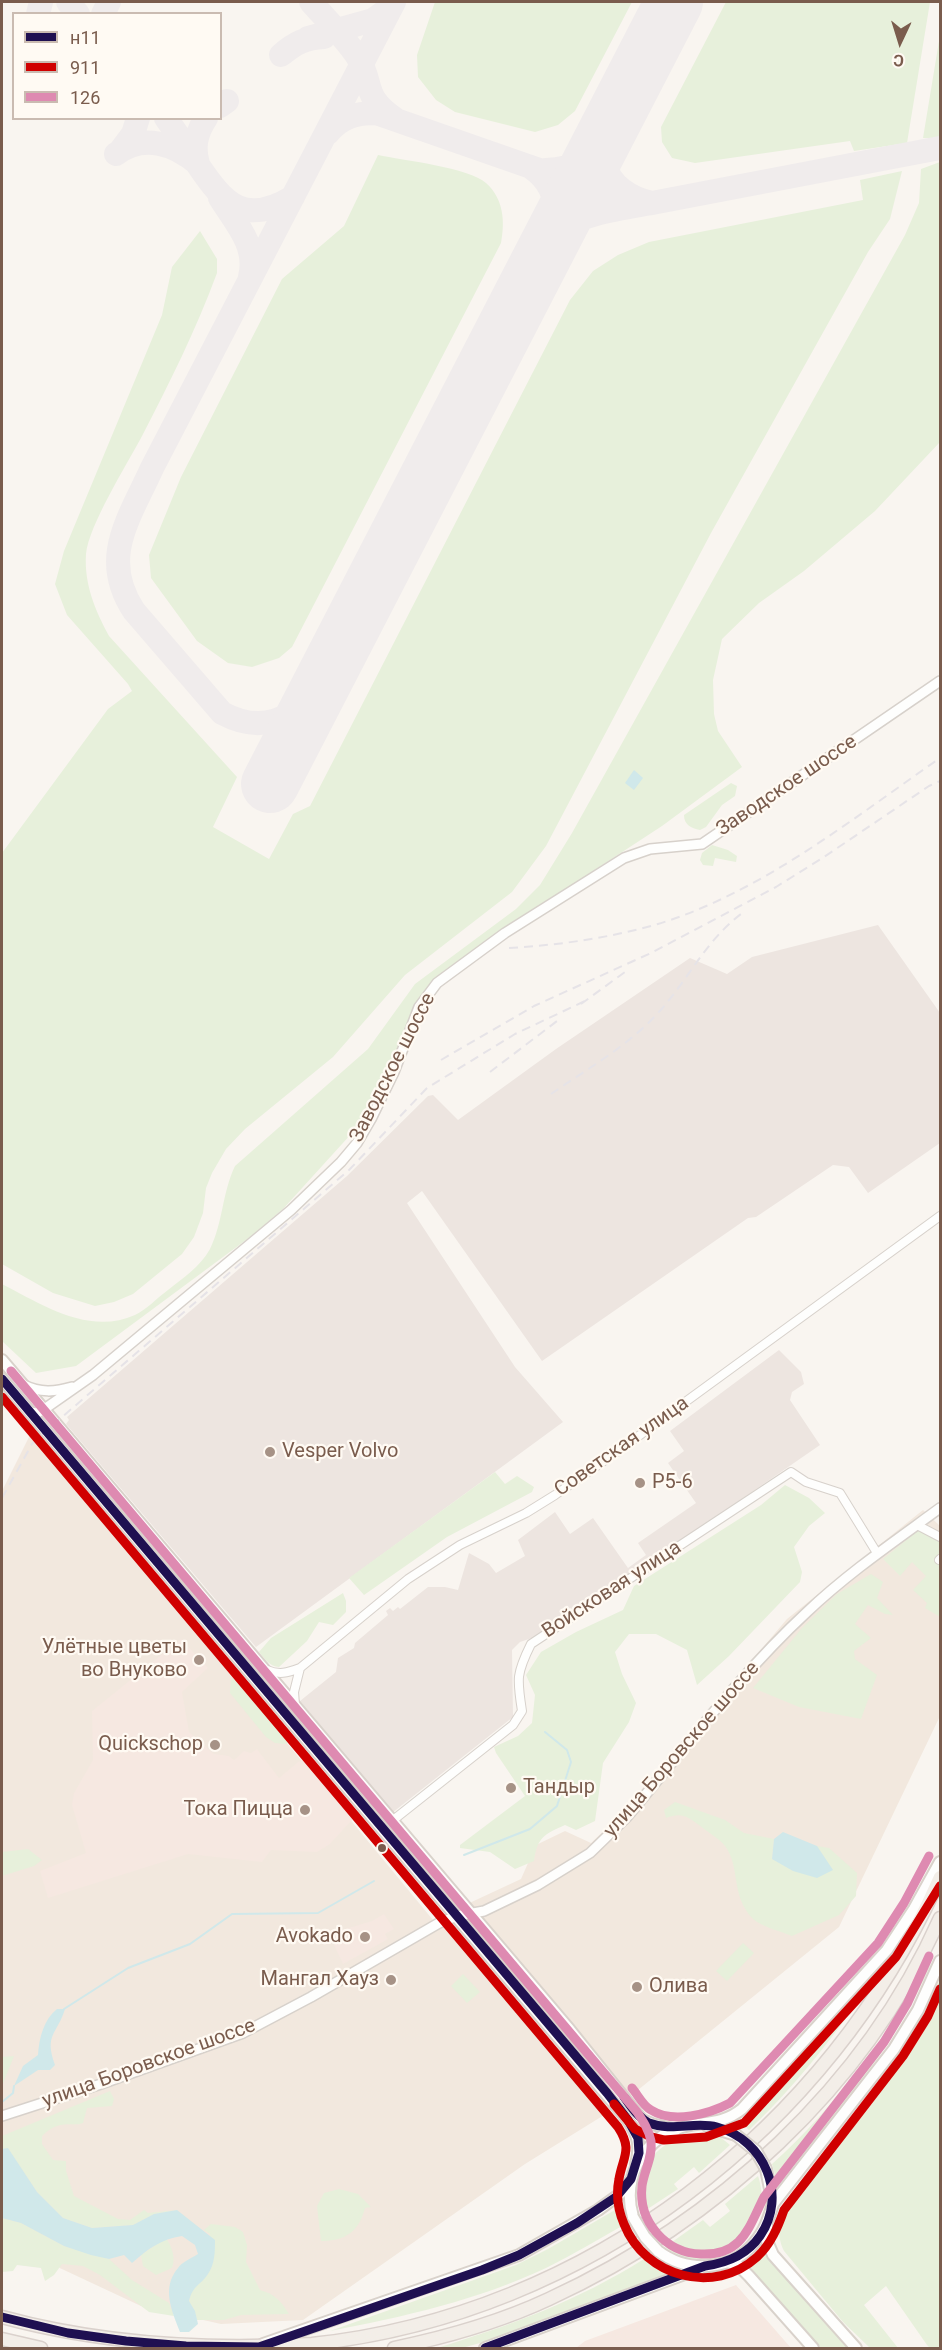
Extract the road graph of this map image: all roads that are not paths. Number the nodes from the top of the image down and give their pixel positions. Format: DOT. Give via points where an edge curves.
graph roads {
  1 [pos="940,681"];
  2 [pos="940,1216"];
  3 [pos="2,1360"];
  4 [pos="2,1379"];
  5 [pos="20,1382"];
  6 [pos="80,1384"];
  7 [pos="43,1410"];
  8 [pos="30,1412"];
  9 [pos="940,1508"];
  10 [pos="917,1525"];
  11 [pos="940,1537"];
  12 [pos="877,1553"];
  13 [pos="262,1668"];
  14 [pos="300,1668"];
  15 [pos="295,1707"];
  16 [pos="392,1821"];
  17 [pos="940,1862"];
  18 [pos="940,1877"];
  19 [pos="470,1913"];
  20 [pos="457,1917"];
  21 [pos="940,1918"];
  22 [pos="940,1961"];
  23 [pos="2,2116"];
  24 [pos="704,2125"];
  25 [pos="676,2130"];
  26 [pos="636,2164"];
  27 [pos="632,2180"];
  28 [pos="774,2204"];
  29 [pos="768,2220"];
  30 [pos="728,2262"];
  31 [pos="705,2266"];
  32 [pos="2,2317"];
  33 [pos="2,2339"];
  34 [pos="259,2347"];
  35 [pos="41,2349"];
  36 [pos="394,2349"];
  37 [pos="485,2349"];
  38 [pos="813,2349"];
  39 [pos="856,2349"];
  1 -- 6 [label="street, Заводское шоссе" via="702,844 650,849 624,858 505,933 437,983 419,1007 371,1119 341,1162 306,1197"];
  2 -- 14 [label="street, Советская улица" via="555,1495 460,1545 408,1579"];
  3 -- 5 [label="main road"];
  4 -- 8 [label="main road"];
  5 -- 6 [label="street" via="46,1391"];
  5 -- 7 [label="main road"];
  6 -- 7 [label="street, Заводское шоссе"];
  7 -- 8 [label="street, Заводское шоссе"];
  7 -- 13 [label="main road"];
  8 -- 20 [label="main road"];
  9 -- 10 [label="street, улица Боровское шоссе"];
  10 -- 11 [label="street"];
  10 -- 12 [label="street, улица Боровское шоссе"];
  12 -- 16 [label="street, Войсковая улица" via="840,1493 806,1482 791,1472 531,1644 517,1681 522,1711 513,1725"];
  12 -- 19 [label="street, улица Боровское шоссе" via="773,1645 602,1843 538,1885 490,1909"];
  13 -- 14 [label="street" via="287,1673"];
  13 -- 15 [label="main road"];
  14 -- 15 [label="street"];
  15 -- 16 [label="main road"];
  16 -- 19 [label="main road"];
  17 -- 24 [label="main road" via="889,1947 838,2004 742,2109"];
  18 -- 34 [label="main road" via="903,1952 862,2017 823,2067 769,2125 669,2209 583,2260 468,2309 363,2336"];
  19 -- 20 [label="street, улица Боровское шоссе"];
  19 -- 25 [label="main road" via="642,2120"];
  20 -- 23 [label="street, улица Боровское шоссе" via="439,1923 243,2032"];
  20 -- 26 [label="main road" via="628,2120 638,2138"];
  21 -- 36 [label="main road" via="913,1974 860,2051 798,2125 741,2176 670,2231 548,2300 494,2321"];
  22 -- 28 [label="main road" via="918,2010 894,2049"];
  24 -- 25 [label="main road"];
  24 -- 28 [label="main road, bridge" via="735,2135 756,2151 766,2169"];
  25 -- 26 [label="main road" via="648,2148"];
  26 -- 27 [label="main road"];
  27 -- 31 [label="main road, bridge" via="633,2217 645,2237 676,2262"];
  27 -- 34 [label="main road" via="598,2210 519,2255"];
  28 -- 29 [label="main road"];
  29 -- 30 [label="main road" via="750,2248"];
  29 -- 39 [label="main road" via="767,2241 773,2255"];
  30 -- 31 [label="main road"];
  30 -- 38 [label="main road" via="749,2276"];
  31 -- 37 [label="main road"];
  32 -- 34 [label="main road" via="74,2334 166,2345"];
  33 -- 35 [label="main road"];
}
